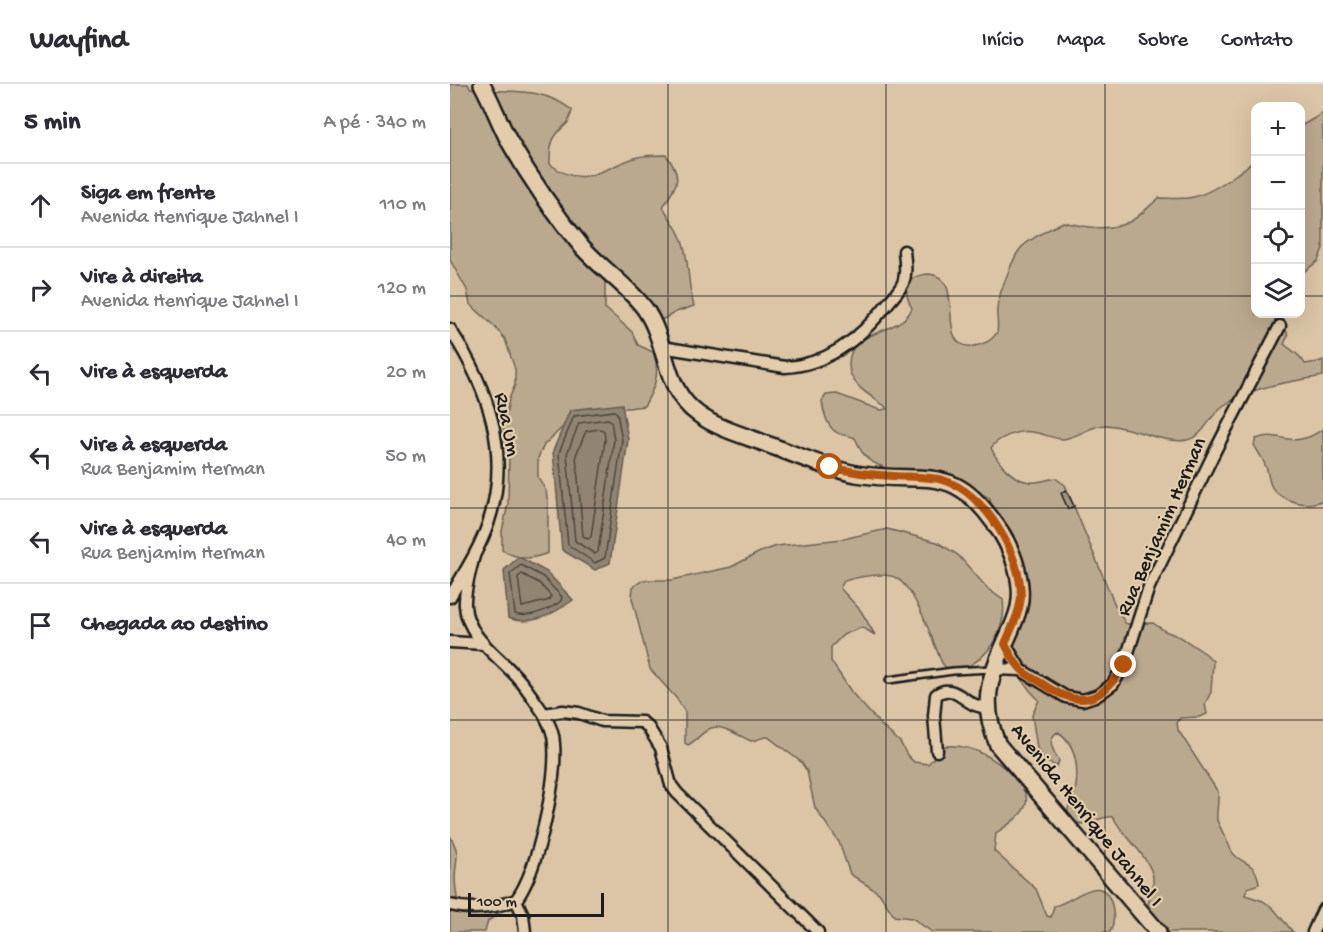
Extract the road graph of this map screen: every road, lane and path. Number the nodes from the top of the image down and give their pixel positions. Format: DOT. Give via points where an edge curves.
graph roads {
  1 [pos="482,84"];
  2 [pos="904,251"];
  3 [pos="1280,326"];
  4 [pos="450,328"];
  5 [pos="662,347"];
  6 [pos="474,556"];
  7 [pos="450,597"];
  8 [pos="450,642"];
  9 [pos="484,644"];
  10 [pos="1005,644"];
  11 [pos="993,669"];
  12 [pos="1021,670"];
  13 [pos="889,680"];
  14 [pos="988,709"];
  15 [pos="544,714"];
  16 [pos="937,751"];
  17 [pos="516,900"];
  18 [pos="450,906"];
  19 [pos="1323,910"];
  20 [pos="525,932"];
  21 [pos="818,932"];
  22 [pos="1158,932"];
  23 [pos="1313,932"];
  1 -- 5 [label="street, Avenida Henrique Jahnel I" via="509,140 551,208 584,249 644,308"];
  2 -- 5 [label="street" via="906,269 902,285 872,324 827,357 803,366 785,367"];
  3 -- 12 [label="street, Rua Benjamim Herman" via="1149,587 1124,665 1113,684 1083,700 1066,697"];
  4 -- 6 [label="street, Rua Um" via="478,378 491,415 499,459 493,506"];
  5 -- 10 [label="street, Avenida Henrique Jahnel I" via="676,392 699,415 720,426 830,467 857,474 936,479 974,497 1004,536 1019,578 1019,609"];
  6 -- 7 [label="street, Rua Um"];
  6 -- 9 [label="street" via="465,607 468,620"];
  8 -- 9 [label="street"];
  9 -- 15 [label="street" via="519,679"];
  10 -- 11 [label="street, Avenida Henrique Jahnel I"];
  10 -- 12 [label="street"];
  11 -- 12 [label="street"];
  11 -- 13 [label="lane" via="953,670"];
  11 -- 14 [label="street, Avenida Henrique Jahnel I"];
  14 -- 16 [label="street" via="952,690 936,695"];
  14 -- 22 [label="street, Avenida Henrique Jahnel I" via="998,745"];
  15 -- 17 [label="street" via="554,742 553,783 531,873"];
  15 -- 21 [label="street" via="563,711 602,721 638,722 648,727 661,748 677,793"];
  17 -- 18 [label="street" via="496,907"];
  17 -- 20 [label="street"];
  19 -- 23 [label="street"];
}
